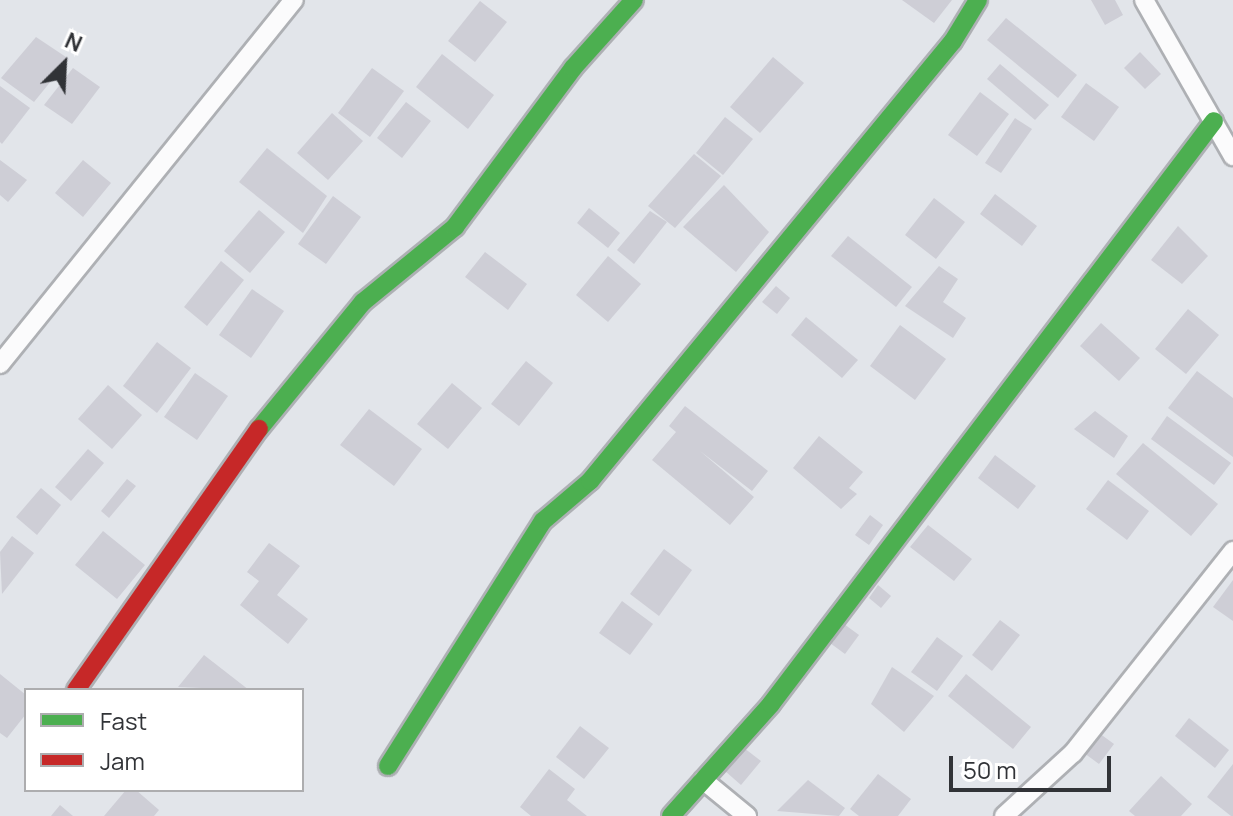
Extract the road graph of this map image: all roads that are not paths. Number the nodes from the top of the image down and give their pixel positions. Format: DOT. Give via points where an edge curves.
graph roads {
  1 [pos="294,0"];
  2 [pos="634,0"];
  3 [pos="978,0"];
  4 [pos="1144,0"];
  5 [pos="1214,121"];
  6 [pos="1233,156"];
  7 [pos="0,364"];
  8 [pos="1233,551"];
  9 [pos="77,688"];
  10 [pos="388,766"];
  11 [pos="703,780"];
  12 [pos="671,816"];
  13 [pos="747,816"];
  14 [pos="1004,816"];
  1 -- 7 [label="street"];
  2 -- 9 [label="street" via="573,68 455,227 363,302 300,370"];
  3 -- 10 [label="street" via="953,41 590,481 543,521"];
  4 -- 5 [label="street"];
  5 -- 6 [label="street"];
  5 -- 11 [label="street" via="771,704"];
  8 -- 14 [label="street" via="1073,753"];
  11 -- 12 [label="street"];
  11 -- 13 [label="street"];
}
